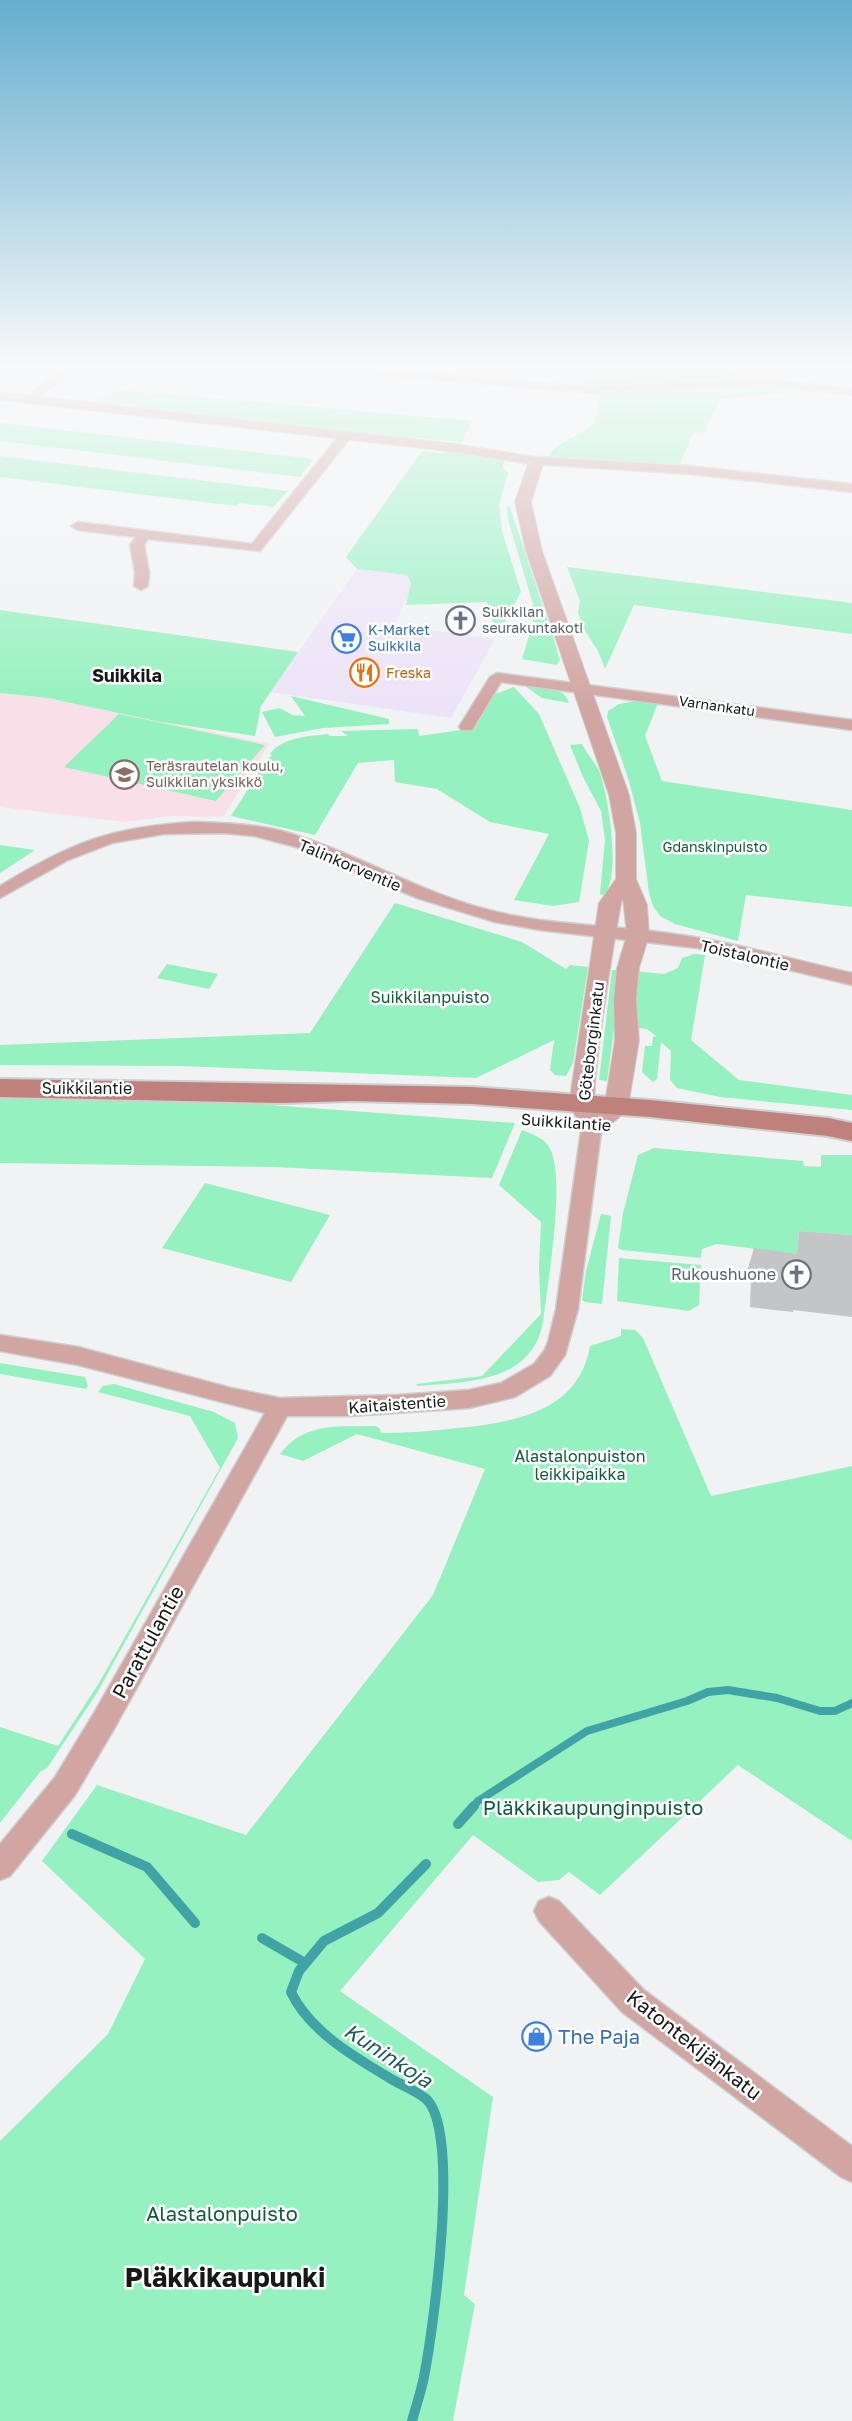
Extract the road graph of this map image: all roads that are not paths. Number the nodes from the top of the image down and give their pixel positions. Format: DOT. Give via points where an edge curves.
graph roads {
  1 [pos="309,481"];
  2 [pos="530,481"];
  3 [pos="788,481"];
  4 [pos="852,488"];
  5 [pos="78,526"];
  6 [pos="146,534"];
  7 [pos="141,586"];
  8 [pos="582,687"];
  9 [pos="852,725"];
  10 [pos="467,727"];
  11 [pos="626,879"];
  12 [pos="0,893"];
  13 [pos="605,931"];
  14 [pos="638,934"];
  15 [pos="852,979"];
  16 [pos="0,1088"];
  17 [pos="616,1107"];
  18 [pos="587,1114"];
  19 [pos="852,1132"];
  20 [pos="852,1142"];
  21 [pos="0,1343"];
  22 [pos="280,1407"];
  23 [pos="0,1866"];
  24 [pos="549,1911"];
  25 [pos="852,2166"];
  1 -- 6 [label="street" via="255,548"];
  2 -- 8 [label="street, Göteborginkatu" via="523,502 524,513"];
  3 -- 4 [label="street"];
  5 -- 6 [label="street"];
  6 -- 7 [label="street" via="137,545"];
  8 -- 9 [label="street, Varnankatu"];
  8 -- 10 [label="street, Varnankatu" via="497,677"];
  8 -- 11 [label="street, Göteborginkatu" via="619,795 626,833"];
  11 -- 13 [label="street, Göteborginkatu" via="610,903"];
  11 -- 14 [label="street, Göteborginkatu" via="636,905"];
  12 -- 13 [label="street, Talinkorventie" via="73,851 100,841 144,830 219,829 305,844 463,909 532,924"];
  13 -- 14 [label="street, Talinkorventie"];
  13 -- 18 [label="street, Göteborginkatu"];
  14 -- 15 [label="street, Toistalontie" via="677,939"];
  14 -- 17 [label="street, Göteborginkatu" via="628,968 627,1040"];
  16 -- 18 [label="main road, Suikkilantie" via="150,1088 282,1094 348,1106"];
  17 -- 18 [label="main road, Suikkilantie"];
  17 -- 19 [label="main road, Suikkilantie" via="751,1118"];
  18 -- 20 [label="main road, Suikkilantie" via="737,1136"];
  18 -- 22 [label="street, Kaitaistentie" via="567,1309 554,1355 542,1371 507,1391 469,1399"];
  21 -- 22 [label="street, Kaitaistentie" via="78,1356"];
  22 -- 23 [label="street, Parattulantie" via="65,1786"];
  24 -- 25 [label="street, Katontekijänkatu" via="633,2001"];
}
